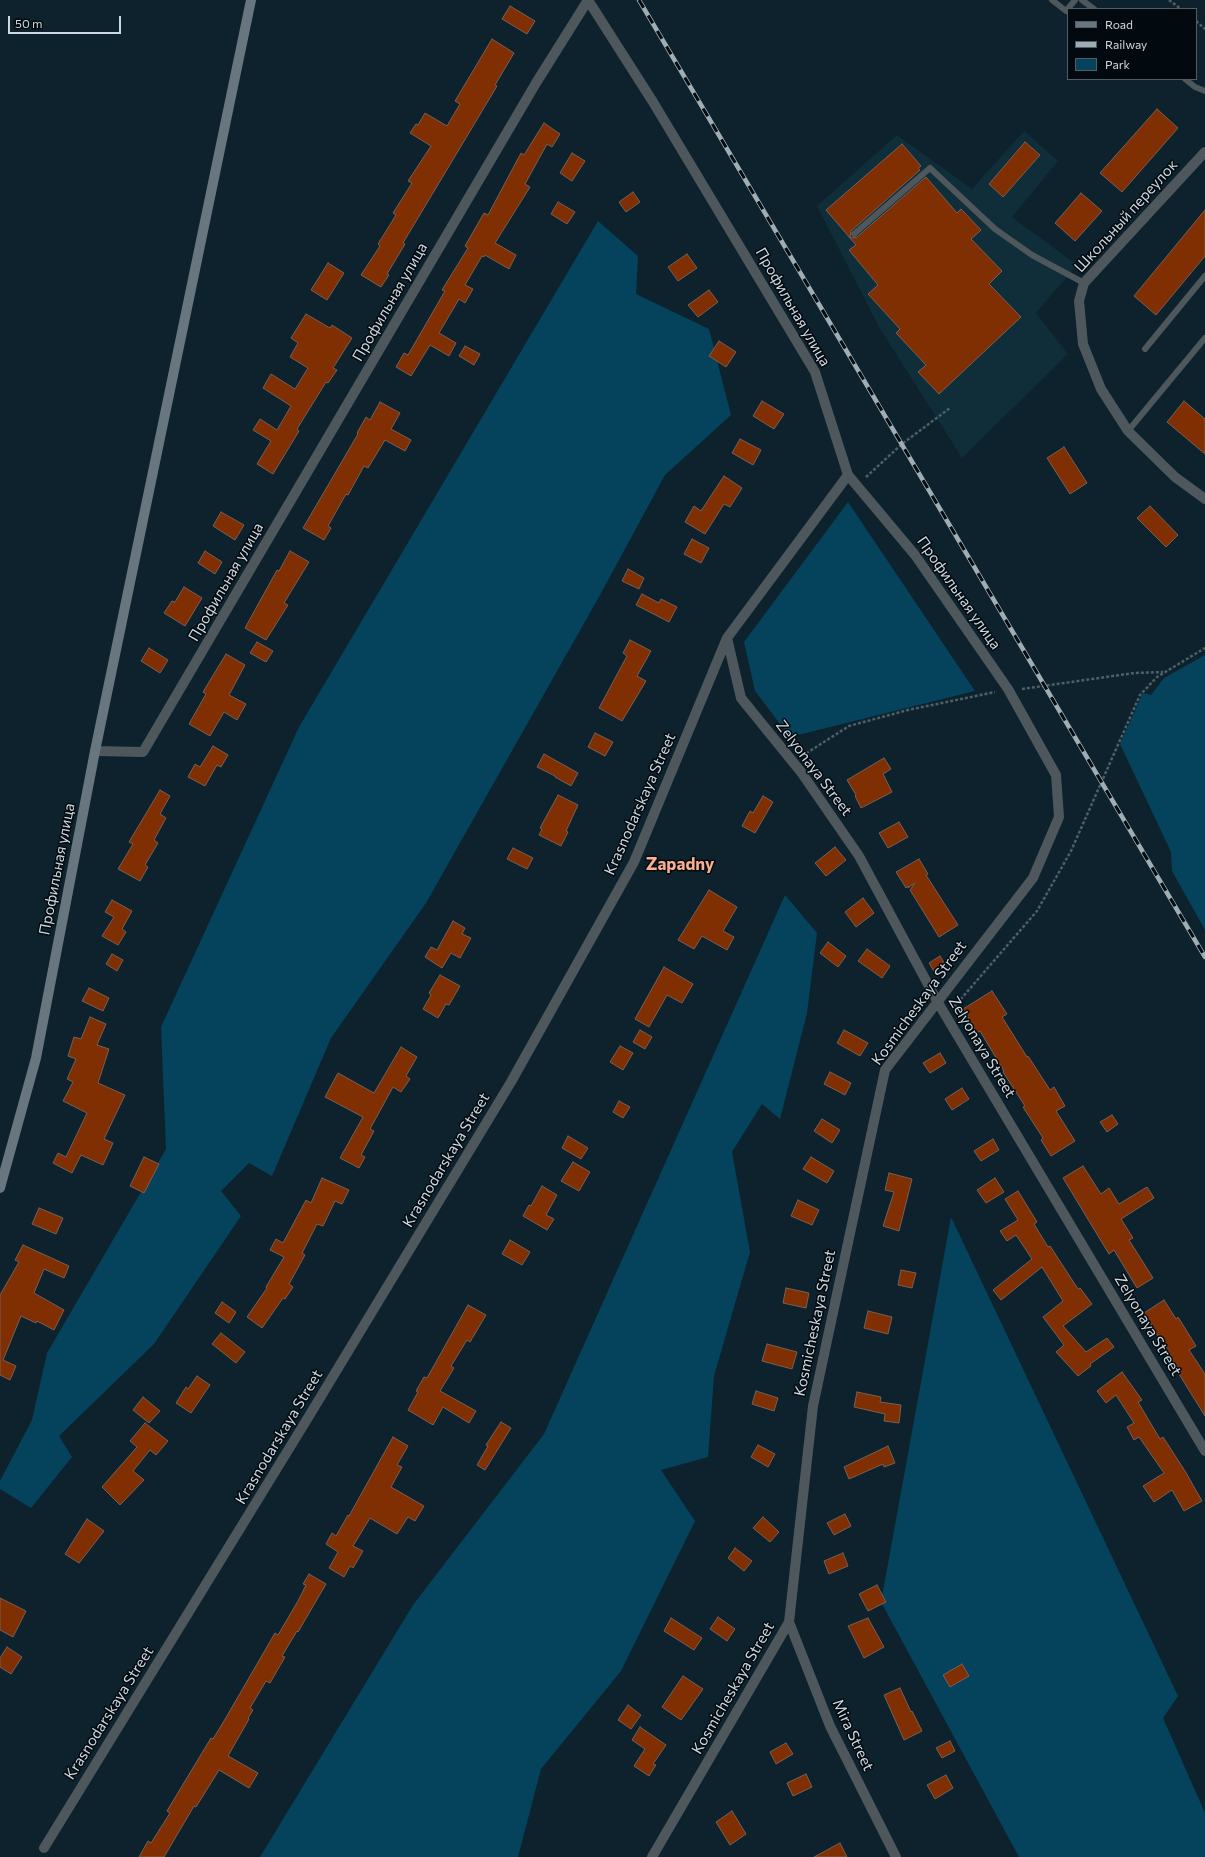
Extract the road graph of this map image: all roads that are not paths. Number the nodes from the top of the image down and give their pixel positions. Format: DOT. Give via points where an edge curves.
graph roads {
  1 [pos="251,0"];
  2 [pos="588,0"];
  3 [pos="1052,0"];
  4 [pos="1075,0"];
  5 [pos="1082,0"];
  6 [pos="1068,8"];
  7 [pos="1093,8"];
  8 [pos="1067,10"];
  9 [pos="1186,80"];
  10 [pos="1205,91"];
  11 [pos="1205,152"];
  12 [pos="854,234"];
  13 [pos="1205,276"];
  14 [pos="1084,283"];
  15 [pos="1205,338"];
  16 [pos="1145,349"];
  17 [pos="1128,431"];
  18 [pos="848,475"];
  19 [pos="1205,499"];
  20 [pos="727,638"];
  21 [pos="95,751"];
  22 [pos="1059,817"];
  23 [pos="938,1001"];
  24 [pos="0,1188"];
  25 [pos="1205,1451"];
  26 [pos="789,1622"];
  27 [pos="44,1848"];
  28 [pos="652,1857"];
  29 [pos="896,1857"];
  1 -- 21 [label="main road"];
  2 -- 18 [label="street, Профильная улица" via="653,102 815,372"];
  2 -- 21 [label="street, Профильная улица" via="536,83 143,752"];
  3 -- 8 [label="lane"];
  4 -- 6 [label="lane"];
  5 -- 7 [label="lane"];
  9 -- 10 [label="lane"];
  11 -- 14 [label="street, Школьный переулок"];
  12 -- 14 [label="lane" via="930,168 995,229 1032,255"];
  13 -- 16 [label="lane"];
  14 -- 17 [label="street, Школьный переулок" via="1079,301 1084,344 1101,390"];
  15 -- 17 [label="lane"];
  17 -- 19 [label="street, Школьный переулок" via="1175,477"];
  18 -- 20 [label="street, Krasnodarskaya Street"];
  18 -- 22 [label="street, Профильная улица" via="916,554 1008,690 1056,775"];
  20 -- 23 [label="street, Zelyonaya Street" via="741,698 793,762 859,856"];
  20 -- 27 [label="street, Krasnodarskaya Street" via="634,862 515,1075 306,1422"];
  21 -- 24 [label="main road, Профильная улица" via="36,1058"];
  22 -- 23 [label="street, Kosmicheskaya Street" via="1033,878"];
  23 -- 25 [label="street, Zelyonaya Street"];
  23 -- 26 [label="street, Kosmicheskaya Street" via="885,1070 813,1406"];
  26 -- 28 [label="street, Kosmicheskaya Street"];
  26 -- 29 [label="street, Mira Street" via="830,1726"];
}
